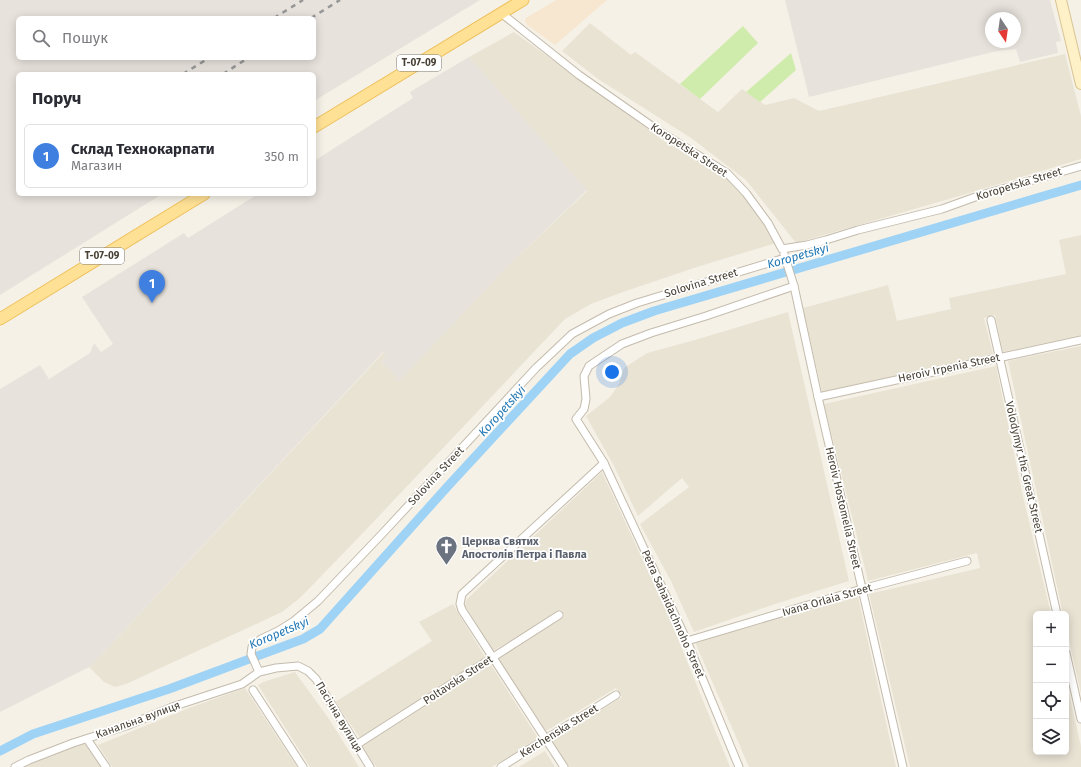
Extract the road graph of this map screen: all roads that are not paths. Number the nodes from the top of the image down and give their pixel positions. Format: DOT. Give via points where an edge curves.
graph roads {
  1 [pos="523,0"];
  2 [pos="1061,0"];
  3 [pos="501,13"];
  4 [pos="1081,84"];
  5 [pos="316,126"];
  6 [pos="1081,166"];
  7 [pos="201,196"];
  8 [pos="782,248"];
  9 [pos="785,258"];
  10 [pos="794,286"];
  11 [pos="0,319"];
  12 [pos="991,320"];
  13 [pos="1081,340"];
  14 [pos="1000,357"];
  15 [pos="818,397"];
  16 [pos="604,463"];
  17 [pos="967,561"];
  18 [pos="862,589"];
  19 [pos="1056,611"];
  20 [pos="559,615"];
  21 [pos="687,641"];
  22 [pos="492,658"];
  23 [pos="1069,665"];
  24 [pos="259,672"];
  25 [pos="253,690"];
  26 [pos="616,695"];
  27 [pos="1081,719"];
  28 [pos="87,738"];
  29 [pos="545,739"];
  30 [pos="356,745"];
  31 [pos="15,767"];
  32 [pos="106,767"];
  33 [pos="303,767"];
  34 [pos="370,767"];
  35 [pos="501,767"];
  36 [pos="564,767"];
  37 [pos="739,767"];
  38 [pos="903,767"];
  1 -- 3 [label="main road, Т-07-09"];
  2 -- 4 [label="street"];
  3 -- 5 [label="main road, Т-07-09"];
  3 -- 8 [label="street, Koropetska Street" via="579,75 659,131 727,173 746,192"];
  6 -- 8 [label="street, Koropetska Street" via="942,209 814,243"];
  7 -- 11 [label="main road, Т-07-09"];
  8 -- 9 [label="street, Heroiv Hostomelia Street"];
  9 -- 10 [label="street, Heroiv Hostomelia Street"];
  9 -- 24 [label="street, Solovina Street" via="637,303 609,314 572,334 536,368 318,601 294,621 261,639 252,648 251,654"];
  10 -- 15 [label="street, Heroiv Hostomelia Street"];
  10 -- 16 [label="street, Petra Sahaidachnoho Street" via="634,339 589,366 584,376 584,409 576,419"];
  12 -- 14 [label="street, Volodymyr the Great Street"];
  13 -- 14 [label="street, Heroiv Irpenia Street"];
  14 -- 15 [label="street, Heroiv Irpenia Street"];
  14 -- 19 [label="street, Volodymyr the Great Street"];
  15 -- 18 [label="street, Heroiv Hostomelia Street"];
  16 -- 21 [label="street, Petra Sahaidachnoho Street"];
  16 -- 22 [label="street" via="462,594 462,610"];
  17 -- 18 [label="street, Ivana Orlaia Street"];
  18 -- 21 [label="street, Ivana Orlaia Street"];
  18 -- 38 [label="street, Heroiv Hostomelia Street"];
  20 -- 22 [label="street, Poltavska Street"];
  21 -- 37 [label="street, Petra Sahaidachnoho Street"];
  22 -- 29 [label="street"];
  22 -- 30 [label="street, Poltavska Street"];
  23 -- 27 [label="street"];
  24 -- 28 [label="street, Канальна вулиця" via="242,684"];
  24 -- 30 [label="street, Пасічна вулиця" via="298,666 308,671 316,679"];
  25 -- 33 [label="street"];
  26 -- 29 [label="street, Kerchenska Street"];
  28 -- 31 [label="street, Канальна вулиця"];
  28 -- 32 [label="street"];
  29 -- 35 [label="street, Kerchenska Street"];
  29 -- 36 [label="street"];
  30 -- 34 [label="street, Пасічна вулиця"];
}
